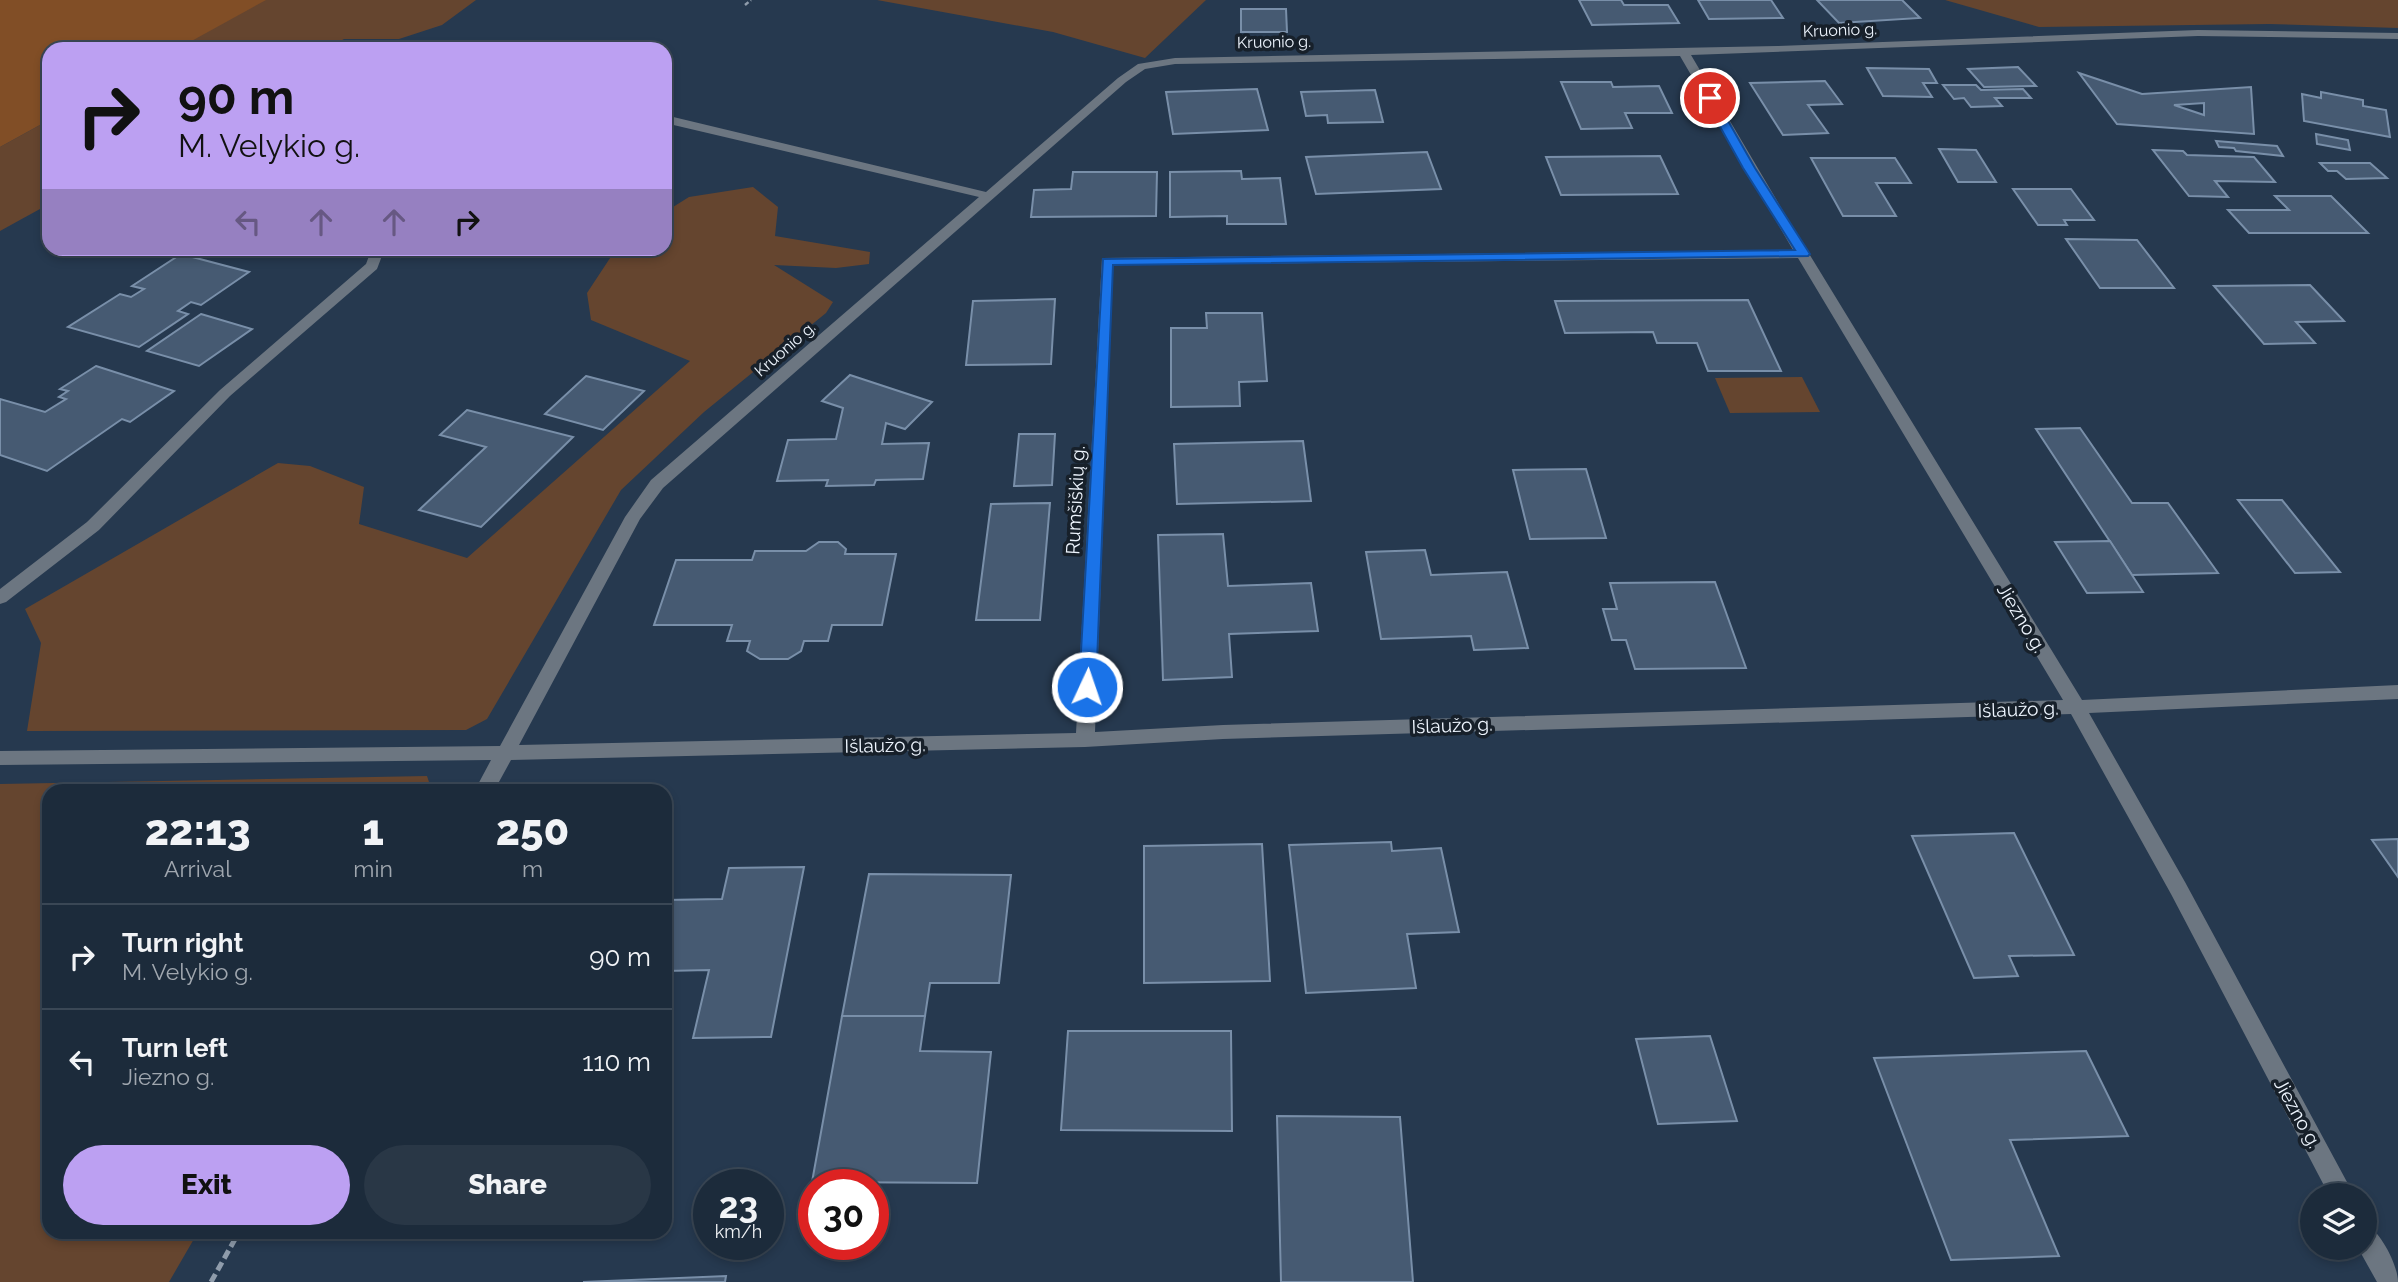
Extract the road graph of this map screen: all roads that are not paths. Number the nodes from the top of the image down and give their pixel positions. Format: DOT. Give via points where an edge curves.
graph roads {
  1 [pos="2398,36"];
  2 [pos="1683,51"];
  3 [pos="672,121"];
  4 [pos="989,196"];
  5 [pos="1804,254"];
  6 [pos="376,256"];
  7 [pos="0,598"];
  8 [pos="2398,692"];
  9 [pos="2076,707"];
  10 [pos="1085,740"];
  11 [pos="505,753"];
  12 [pos="0,758"];
  13 [pos="488,784"];
  14 [pos="2336,1183"];
  15 [pos="2377,1258"];
  16 [pos="2390,1282"];
  1 -- 2 [label="street, Kruonio g." via="2195,34"];
  2 -- 4 [label="street, Kruonio g." via="1154,63 1122,80"];
  2 -- 5 [label="street, Jiezno g."];
  3 -- 4 [label="street"];
  4 -- 11 [label="street, Kruonio g." via="657,484 633,517"];
  5 -- 9 [label="street, Jiezno g."];
  5 -- 10 [label="street, Rumšiškių g." via="1108,261"];
  6 -- 7 [label="street" via="372,266 225,393 93,526"];
  8 -- 9 [label="street, Išlaužo g."];
  9 -- 10 [label="street, Išlaužo g."];
  9 -- 14 [label="street, Jiezno g."];
  10 -- 11 [label="street, Išlaužo g."];
  11 -- 12 [label="street, Išlaužo g."];
  11 -- 13 [label="street, Kruonio g."];
  15 -- 16 [label="street"];
}
